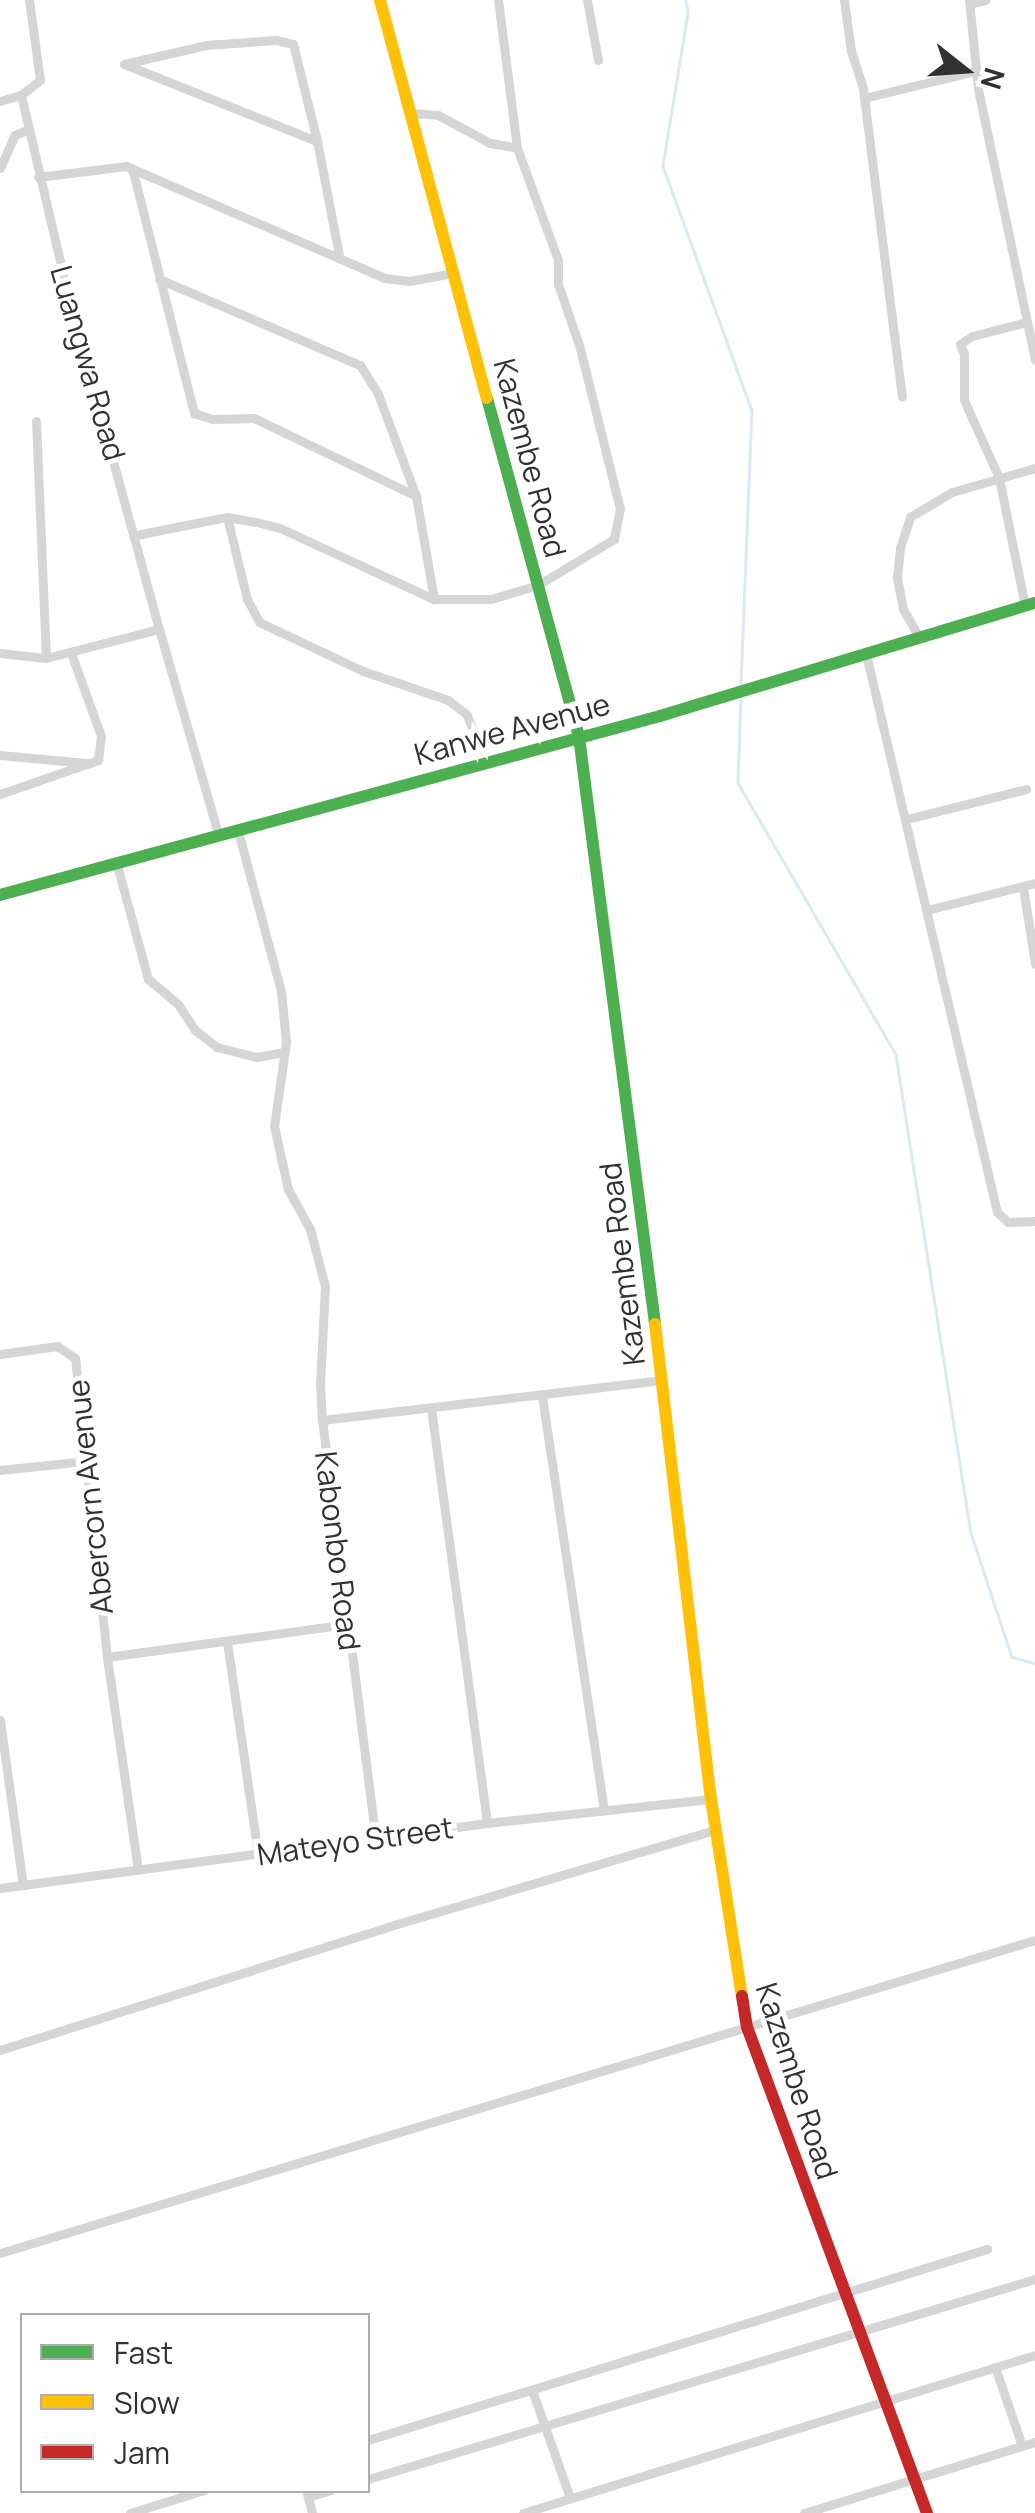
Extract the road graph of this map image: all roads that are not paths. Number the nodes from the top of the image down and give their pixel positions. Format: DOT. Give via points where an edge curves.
graph roads {
  1 [pos="29,0"];
  2 [pos="380,0"];
  3 [pos="498,0"];
  4 [pos="587,0"];
  5 [pos="844,0"];
  6 [pos="984,0"];
  7 [pos="969,2"];
  8 [pos="598,60"];
  9 [pos="976,71"];
  10 [pos="20,95"];
  11 [pos="864,98"];
  12 [pos="0,101"];
  13 [pos="411,113"];
  14 [pos="29,130"];
  15 [pos="317,141"];
  16 [pos="517,148"];
  17 [pos="0,168"];
  18 [pos="132,168"];
  19 [pos="38,177"];
  20 [pos="339,256"];
  21 [pos="454,273"];
  22 [pos="159,279"];
  23 [pos="1027,322"];
  24 [pos="1035,360"];
  25 [pos="902,398"];
  26 [pos="36,420"];
  27 [pos="1035,468"];
  28 [pos="1000,478"];
  29 [pos="416,496"];
  30 [pos="227,517"];
  31 [pos="136,535"];
  32 [pos="538,585"];
  33 [pos="434,599"];
  34 [pos="1030,605"];
  35 [pos="159,629"];
  36 [pos="919,637"];
  37 [pos="0,653"];
  38 [pos="72,653"];
  39 [pos="866,654"];
  40 [pos="46,658"];
  41 [pos="579,737"];
  42 [pos="476,739"];
  43 [pos="0,755"];
  44 [pos="90,764"];
  45 [pos="1026,789"];
  46 [pos="0,794"];
  47 [pos="907,819"];
  48 [pos="238,831"];
  49 [pos="218,837"];
  50 [pos="117,865"];
  51 [pos="1035,884"];
  52 [pos="1023,887"];
  53 [pos="0,895"];
  54 [pos="927,910"];
  55 [pos="1035,964"];
  56 [pos="285,1052"];
  57 [pos="1035,1222"];
  58 [pos="0,1354"];
  59 [pos="660,1380"];
  60 [pos="542,1396"];
  61 [pos="430,1408"];
  62 [pos="322,1420"];
  63 [pos="85,1460"];
  64 [pos="0,1470"];
  65 [pos="346,1624"];
  66 [pos="227,1642"];
  67 [pos="108,1657"];
  68 [pos="0,1720"];
  69 [pos="711,1799"];
  70 [pos="604,1810"];
  71 [pos="487,1823"];
  72 [pos="715,1830"];
  73 [pos="376,1841"];
  74 [pos="258,1854"];
  75 [pos="138,1870"];
  76 [pos="23,1885"];
  77 [pos="0,1888"];
  78 [pos="1035,1940"];
  79 [pos="747,2027"];
  80 [pos="0,2050"];
  81 [pos="986,2249"];
  82 [pos="0,2252"];
  83 [pos="1034,2279"];
  84 [pos="848,2295"];
  85 [pos="862,2332"];
  86 [pos="1035,2355"];
  87 [pos="995,2367"];
  88 [pos="532,2390"];
  89 [pos="887,2399"];
  90 [pos="542,2426"];
  91 [pos="370,2439"];
  92 [pos="1035,2442"];
  93 [pos="1022,2446"];
  94 [pos="370,2479"];
  95 [pos="916,2480"];
  96 [pos="194,2493"];
  97 [pos="307,2494"];
  98 [pos="570,2498"];
  99 [pos="130,2513"];
  100 [pos="312,2513"];
  101 [pos="523,2513"];
  102 [pos="804,2513"];
  103 [pos="926,2513"];
  1 -- 10 [label="street" via="41,78"];
  2 -- 13 [label="main road, Kazembe Road"];
  3 -- 16 [label="street"];
  4 -- 8 [label="street"];
  5 -- 11 [label="street"];
  6 -- 7 [label="street"];
  7 -- 9 [label="street"];
  9 -- 11 [label="street"];
  9 -- 23 [label="street"];
  10 -- 12 [label="street"];
  10 -- 14 [label="street, Luangwa Road"];
  11 -- 25 [label="street"];
  13 -- 16 [label="street" via="438,114 490,143"];
  13 -- 21 [label="main road, Kazembe Road"];
  14 -- 17 [label="street" via="15,134"];
  14 -- 19 [label="street, Luangwa Road"];
  15 -- 15 [label="street" via="293,44 206,45 124,64"];
  15 -- 20 [label="street"];
  16 -- 32 [label="street" via="558,260 558,284 620,509 614,539"];
  18 -- 19 [label="street"];
  18 -- 20 [label="street"];
  18 -- 22 [label="street"];
  19 -- 31 [label="street, Luangwa Road"];
  20 -- 21 [label="street" via="392,281"];
  21 -- 32 [label="main road, Kazembe Road"];
  22 -- 29 [label="street" via="360,365 378,394"];
  22 -- 29 [label="street" via="194,413 254,418"];
  23 -- 24 [label="street"];
  23 -- 28 [label="street" via="960,344 966,405"];
  26 -- 40 [label="street"];
  27 -- 28 [label="street"];
  28 -- 34 [label="street"];
  28 -- 36 [label="street" via="952,492 910,517 896,577"];
  29 -- 33 [label="street"];
  30 -- 31 [label="street"];
  30 -- 33 [label="street" via="280,528"];
  30 -- 42 [label="street" via="259,622 363,671 448,700 467,715"];
  31 -- 35 [label="street, Luangwa Road"];
  32 -- 33 [label="street" via="475,601"];
  32 -- 41 [label="main road, Kazembe Road"];
  34 -- 36 [label="main road, Kanwe Avenue"];
  35 -- 38 [label="street"];
  35 -- 49 [label="street, Luangwa Road"];
  36 -- 39 [label="main road, Kanwe Avenue"];
  37 -- 40 [label="street"];
  38 -- 40 [label="street"];
  38 -- 44 [label="street" via="101,736 98,760"];
  39 -- 41 [label="main road, Kanwe Avenue"];
  39 -- 47 [label="street"];
  41 -- 48 [label="main road, Kanwe Avenue"];
  41 -- 59 [label="main road, Kazembe Road"];
  43 -- 44 [label="street"];
  44 -- 46 [label="street"];
  45 -- 47 [label="street"];
  47 -- 54 [label="street"];
  48 -- 49 [label="main road, Kanwe Avenue"];
  48 -- 56 [label="street" via="280,980"];
  49 -- 50 [label="main road, Kanwe Avenue"];
  50 -- 53 [label="main road, Kanwe Avenue"];
  50 -- 56 [label="street" via="148,979 218,1047 256,1057"];
  51 -- 52 [label="street"];
  52 -- 54 [label="street"];
  52 -- 55 [label="street"];
  54 -- 57 [label="street" via="998,1218"];
  56 -- 62 [label="street" via="274,1126 288,1189 310,1229 326,1286"];
  58 -- 63 [label="street, Abercorn Avenue" via="57,1346 71,1352"];
  59 -- 60 [label="street, Kabonbo Road"];
  59 -- 69 [label="main road, Kazembe Road"];
  60 -- 61 [label="street, Kabonbo Road"];
  60 -- 70 [label="street"];
  61 -- 62 [label="street, Kabonbo Road"];
  61 -- 71 [label="street"];
  62 -- 65 [label="street, Kabonbo Road"];
  63 -- 64 [label="street"];
  63 -- 67 [label="street, Abercorn Avenue"];
  65 -- 66 [label="street"];
  65 -- 73 [label="street, Kabonbo Road"];
  66 -- 67 [label="street"];
  66 -- 74 [label="street"];
  67 -- 75 [label="street, Abercorn Avenue"];
  68 -- 76 [label="street"];
  69 -- 70 [label="street, Mateyo Street"];
  69 -- 72 [label="main road, Kazembe Road"];
  70 -- 71 [label="street, Mateyo Street"];
  71 -- 73 [label="street, Mateyo Street"];
  72 -- 79 [label="main road, Kazembe Road"];
  72 -- 80 [label="street"];
  73 -- 74 [label="street, Mateyo Street"];
  74 -- 75 [label="street, Mateyo Street"];
  75 -- 76 [label="street, Mateyo Street"];
  76 -- 77 [label="street, Mateyo Street"];
  78 -- 79 [label="street"];
  79 -- 82 [label="street"];
  79 -- 84 [label="main road, Kazembe Road"];
  81 -- 84 [label="street"];
  83 -- 85 [label="street"];
  84 -- 85 [label="main road, Kazembe Road"];
  84 -- 88 [label="street"];
  85 -- 89 [label="main road, Kazembe Road"];
  85 -- 90 [label="street"];
  86 -- 87 [label="street"];
  87 -- 89 [label="street"];
  87 -- 93 [label="street"];
  88 -- 90 [label="street"];
  88 -- 91 [label="street"];
  89 -- 95 [label="main road, Kazembe Road"];
  89 -- 98 [label="street"];
  90 -- 94 [label="street"];
  90 -- 98 [label="street"];
  92 -- 93 [label="street"];
  93 -- 95 [label="street"];
  95 -- 102 [label="street"];
  95 -- 103 [label="main road, Kazembe Road"];
  96 -- 99 [label="street"];
  97 -- 100 [label="street"];
  98 -- 101 [label="street"];
}
